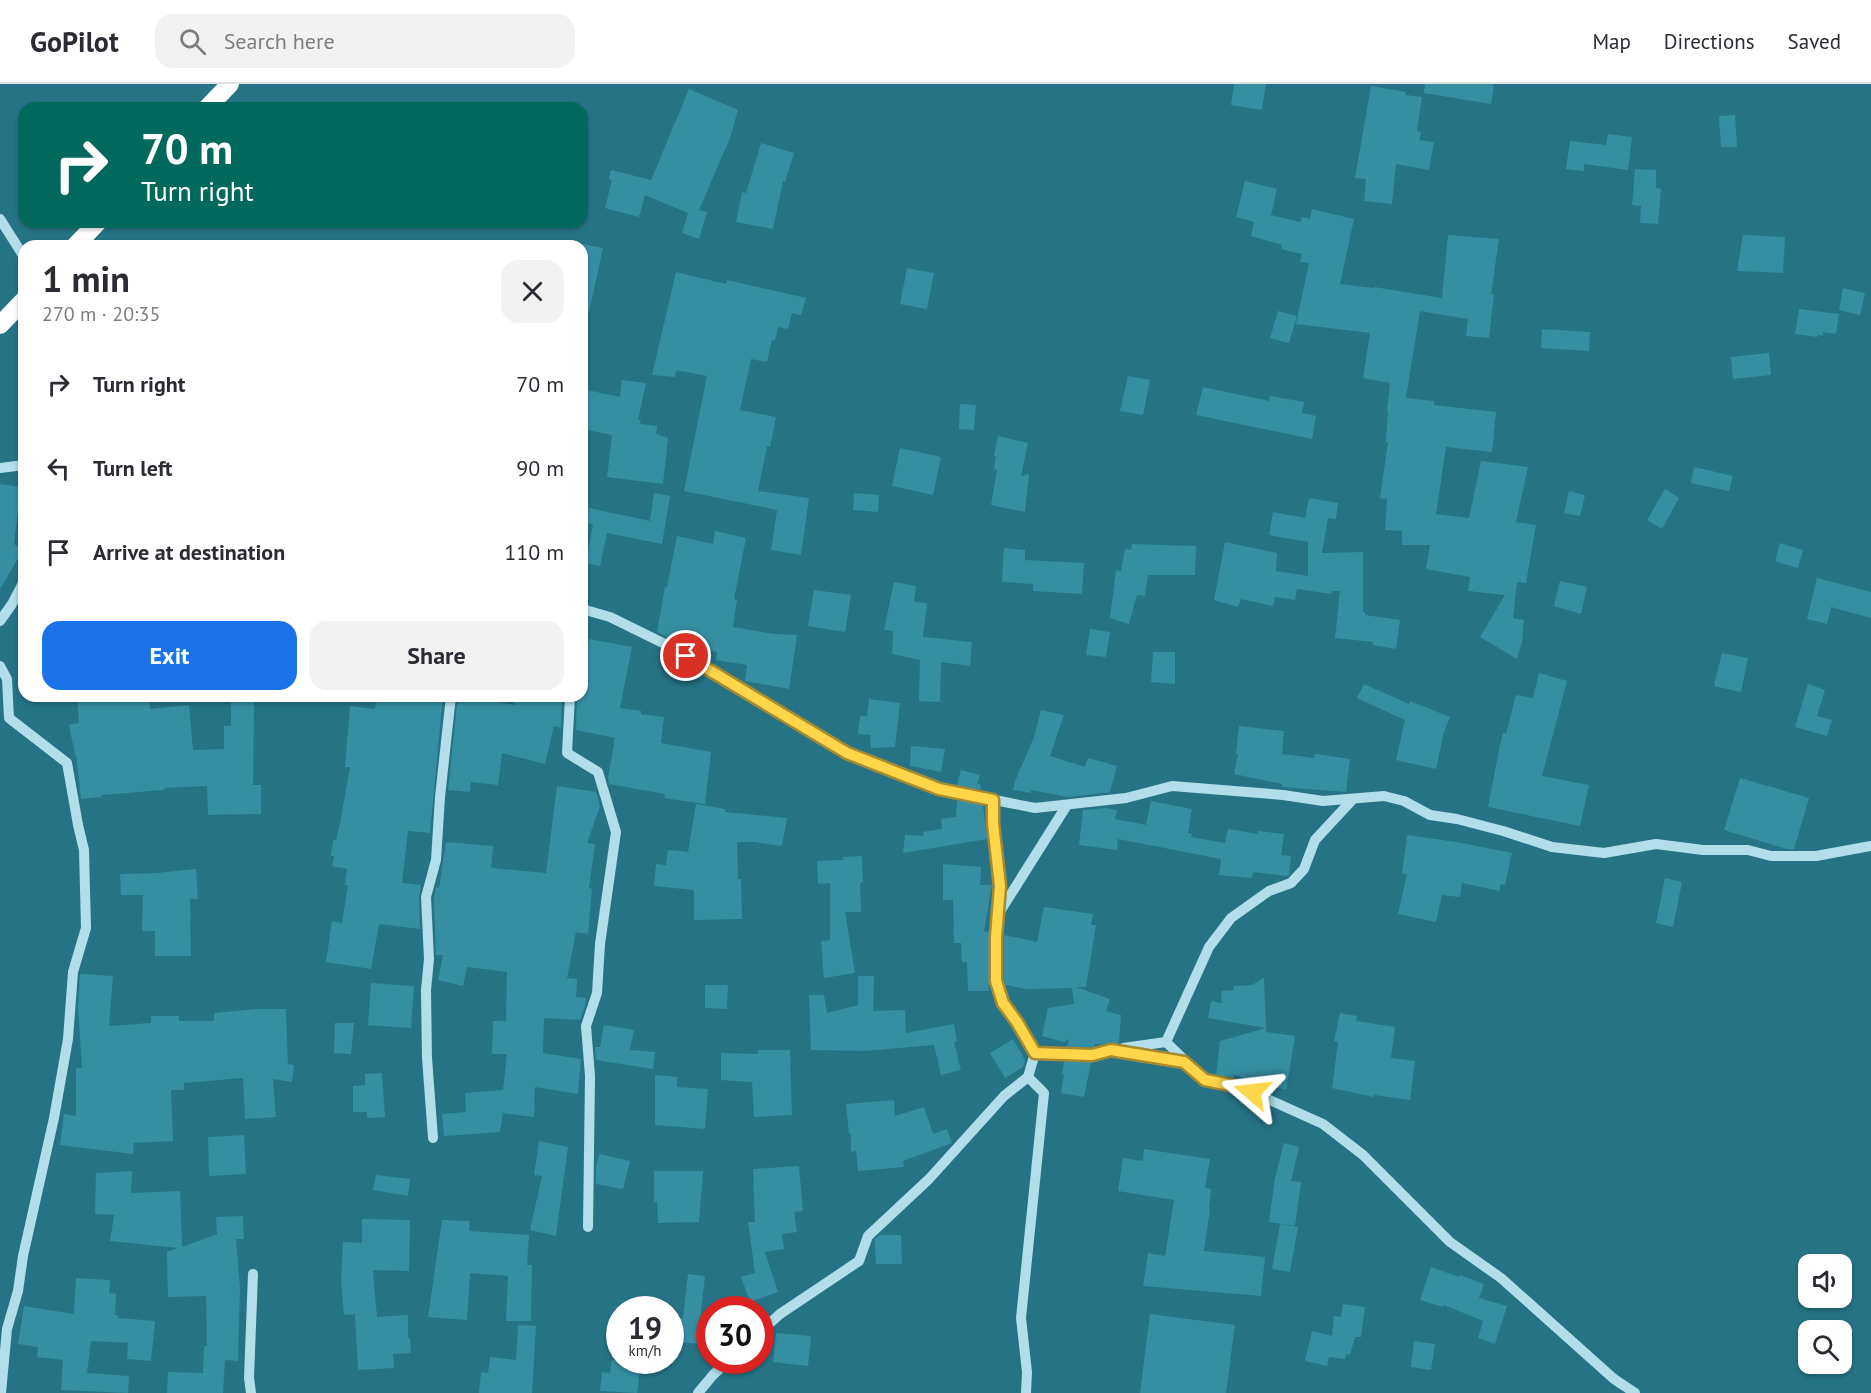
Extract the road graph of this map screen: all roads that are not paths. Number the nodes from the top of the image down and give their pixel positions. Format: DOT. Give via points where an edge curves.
graph roads {
  1 [pos="230,84"];
  2 [pos="213,102"];
  3 [pos="0,219"];
  4 [pos="92,228"];
  5 [pos="81,240"];
  6 [pos="18,248"];
  7 [pos="18,306"];
  8 [pos="0,325"];
  9 [pos="18,466"];
  10 [pos="0,468"];
  11 [pos="18,592"];
  12 [pos="588,610"];
  13 [pos="0,621"];
  14 [pos="0,666"];
  15 [pos="450,702"];
  16 [pos="570,702"];
  17 [pos="1353,799"];
  18 [pos="993,800"];
  19 [pos="1067,805"];
  20 [pos="1871,846"];
  21 [pos="999,913"];
  22 [pos="1166,1042"];
  23 [pos="1111,1050"];
  24 [pos="1035,1053"];
  25 [pos="1184,1062"];
  26 [pos="1028,1077"];
  27 [pos="433,1138"];
  28 [pos="588,1227"];
  29 [pos="253,1274"];
  30 [pos="774,1319"];
  31 [pos="714,1374"];
  32 [pos="1,1393"];
  33 [pos="251,1393"];
  34 [pos="698,1393"];
  35 [pos="1026,1393"];
  36 [pos="1635,1393"];
  1 -- 2 [label="highway"];
  3 -- 6 [label="street"];
  4 -- 5 [label="highway"];
  7 -- 8 [label="highway"];
  9 -- 10 [label="street"];
  11 -- 13 [label="street"];
  12 -- 18 [label="street" via="610,616 671,647 847,753 939,789"];
  14 -- 32 [label="street" via="7,679 9,718 67,763 84,850 86,928 73,972 68,1039 54,1118 7,1329"];
  15 -- 27 [label="street" via="436,860 426,897 427,1058"];
  16 -- 28 [label="street" via="567,753 597,772 616,832 597,993 586,1026 590,1076"];
  17 -- 19 [label="street" via="1323,801 1172,786 1126,798"];
  17 -- 20 [label="street" via="1384,796 1404,801 1430,815 1480,825 1552,847 1604,853 1656,844 1748,850 1771,856 1816,856"];
  17 -- 22 [label="street" via="1315,840 1304,869 1291,883 1269,891 1231,918 1209,947"];
  18 -- 19 [label="street" via="1035,808"];
  18 -- 21 [label="street"];
  19 -- 21 [label="street"];
  21 -- 24 [label="street" via="996,981 1003,1003"];
  22 -- 23 [label="street"];
  22 -- 25 [label="street"];
  23 -- 24 [label="street" via="1092,1055"];
  23 -- 25 [label="street"];
  24 -- 26 [label="street"];
  25 -- 36 [label="street" via="1205,1080 1252,1092 1323,1124 1363,1155 1450,1242 1501,1278 1614,1379"];
  26 -- 30 [label="street" via="1004,1096 929,1179 868,1236 859,1260"];
  26 -- 35 [label="street" via="1044,1093 1020,1318"];
  29 -- 33 [label="street"];
  31 -- 34 [label="street"];
}
